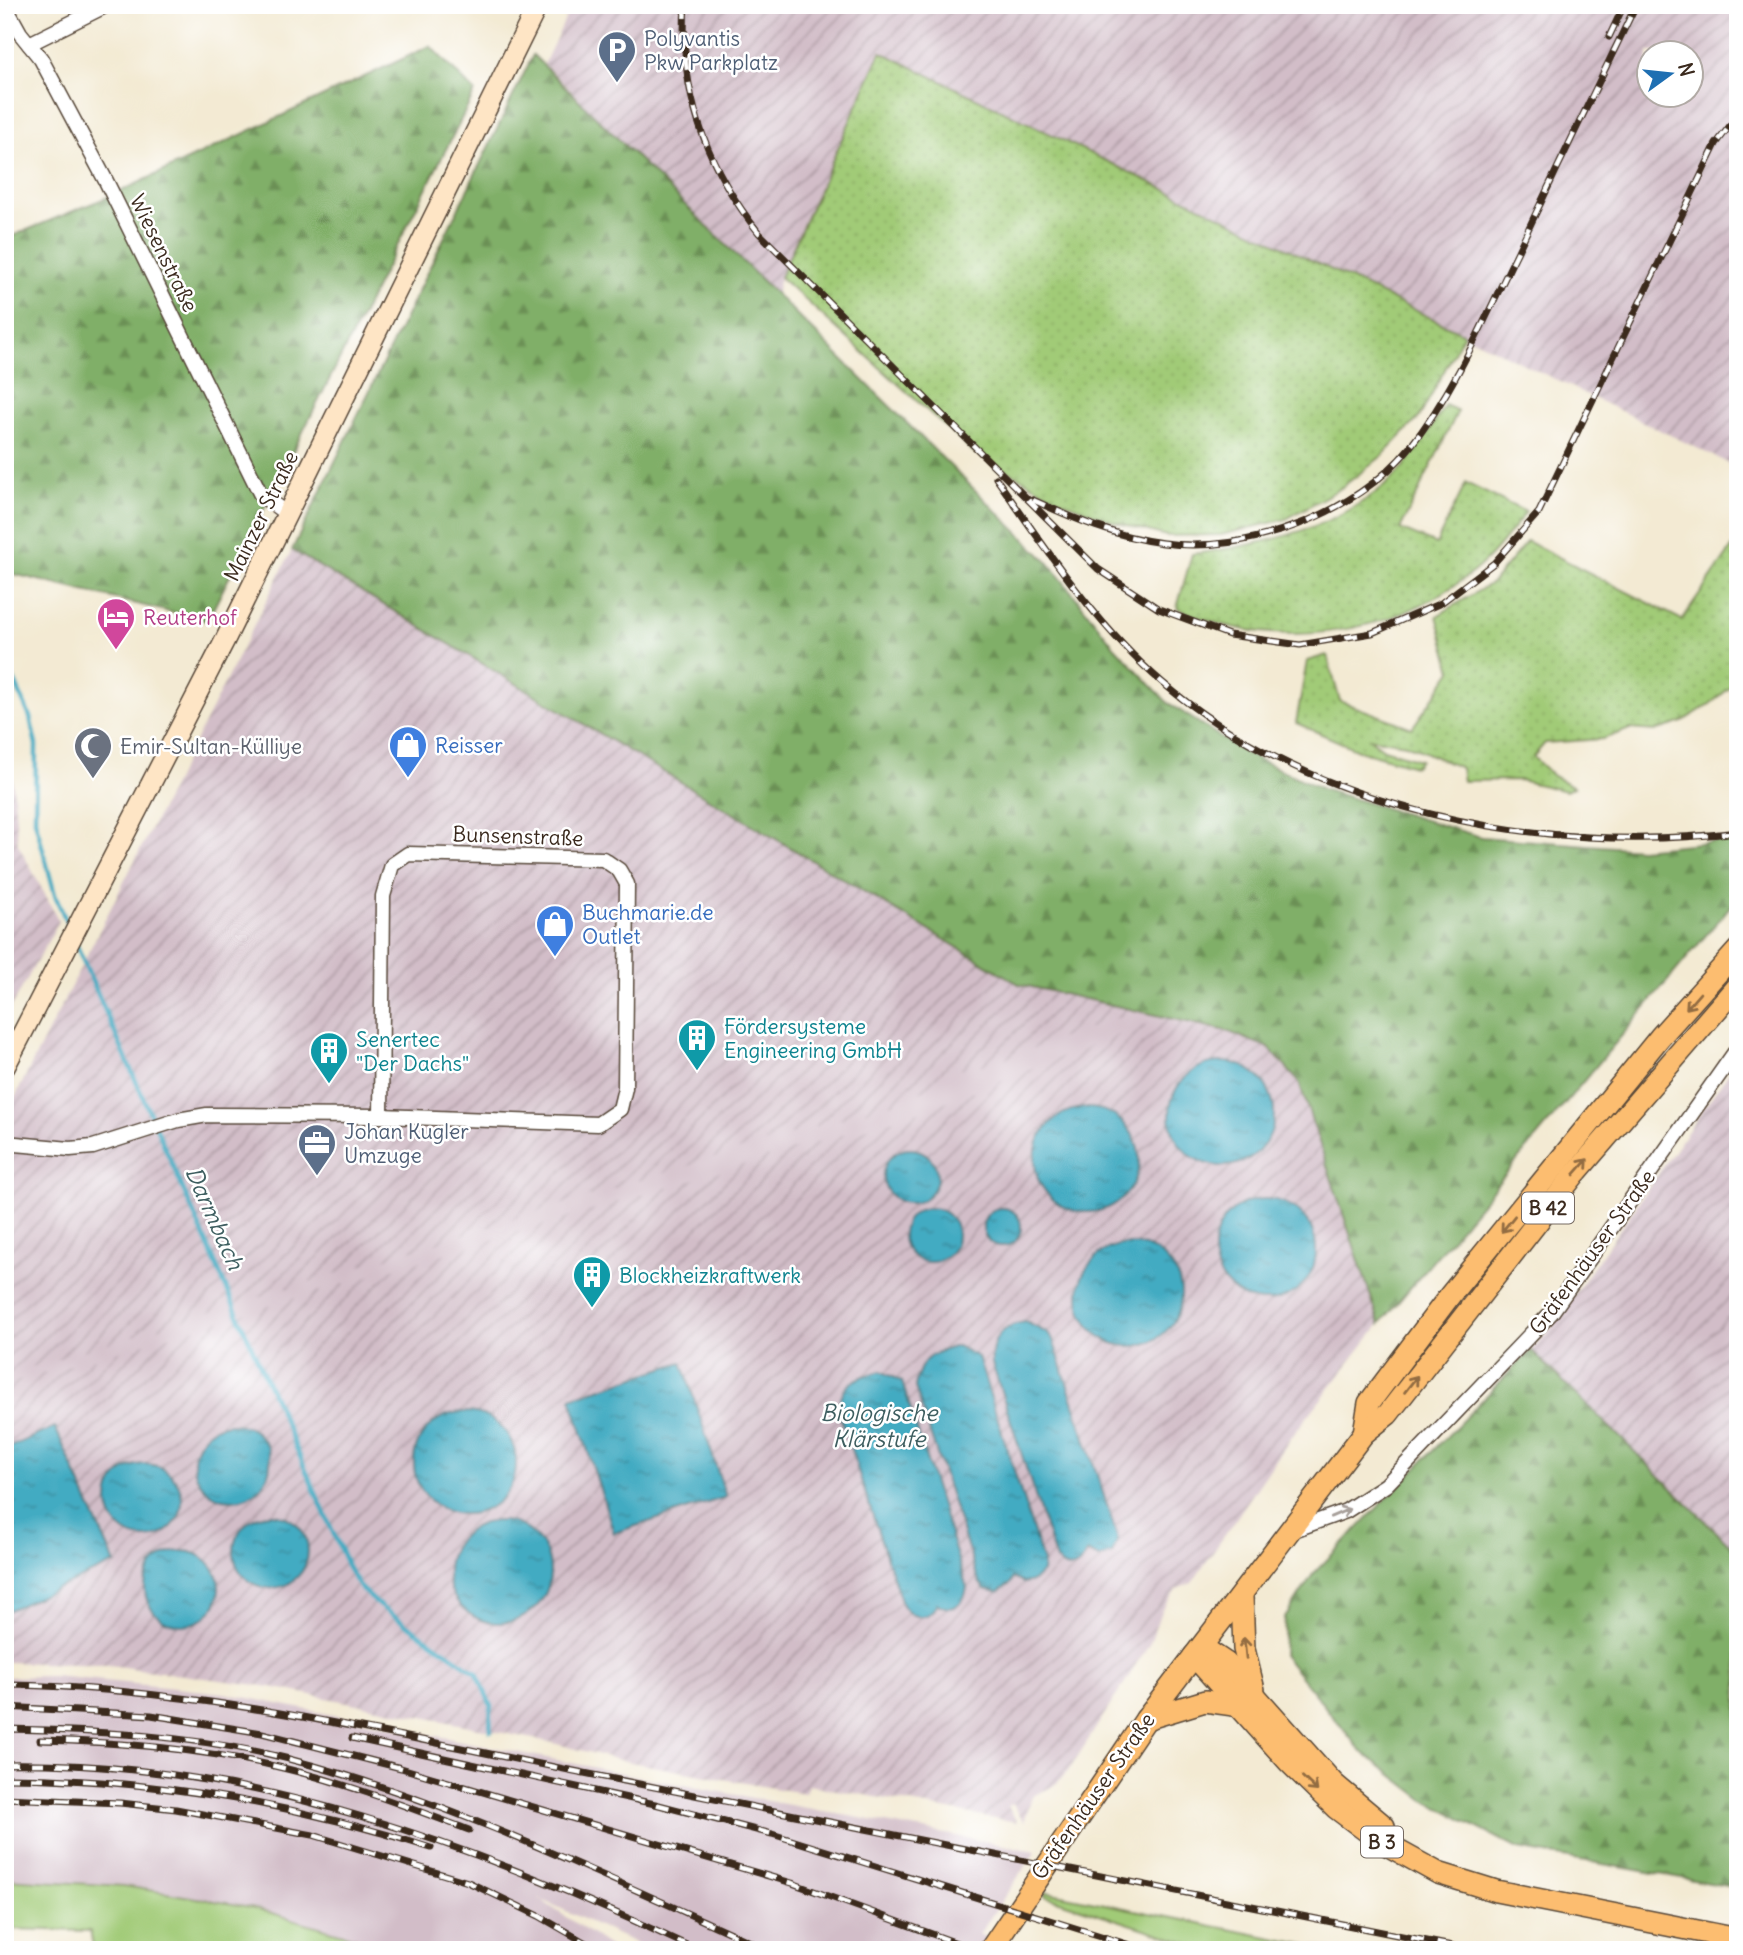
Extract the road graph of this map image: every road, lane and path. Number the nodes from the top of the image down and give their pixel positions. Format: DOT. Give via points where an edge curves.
graph roads {
  1 [pos="107,5"];
  2 [pos="538,5"];
  3 [pos="5,6"];
  4 [pos="29,44"];
  5 [pos="287,514"];
  6 [pos="1738,950"];
  7 [pos="1738,985"];
  8 [pos="1738,1048"];
  9 [pos="5,1067"];
  10 [pos="381,1116"];
  11 [pos="5,1143"];
  12 [pos="1364,1433"];
  13 [pos="1289,1532"];
  14 [pos="1242,1596"];
  15 [pos="1198,1651"];
  16 [pos="1249,1703"];
  17 [pos="1146,1719"];
  18 [pos="1738,1939"];
  19 [pos="990,1950"];
  1 -- 4 [label="street"];
  2 -- 5 [label="main road, Mainzer Straße"];
  3 -- 4 [label="street, Wiesenstraße"];
  4 -- 5 [label="street, Wiesenstraße" via="106,181 261,495"];
  5 -- 9 [label="main road, Mainzer Straße"];
  6 -- 12 [label="main road, B 42, one-way" via="1660,1037 1451,1294 1368,1403"];
  12 -- 7 [label="main road, B 42, one-way" via="1388,1414 1574,1175"];
  13 -- 8 [label="street, Gräfenhäuser Straße, one-way" via="1346,1511 1386,1485 1551,1313"];
  10 -- 10 [label="street, Bunsenstraße" via="598,1124 620,1109 625,1088 627,884 619,870 603,859 431,854 408,854 392,865 383,896"];
  10 -- 11 [label="street, Bunsenstraße" via="207,1115 93,1147"];
  12 -- 13 [label="main road, B 42"];
  13 -- 14 [label="main road, B 42"];
  14 -- 15 [label="main road, B 42"];
  16 -- 14 [label="main road, one-way"];
  15 -- 16 [label="main road, B 3"];
  15 -- 17 [label="main road, Gräfenhäuser Straße"];
  16 -- 17 [label="main road" via="1205,1702"];
  16 -- 18 [label="main road, B 3" via="1385,1827 1445,1860 1532,1899"];
  17 -- 19 [label="main road, Gräfenhäuser Straße"];
}
